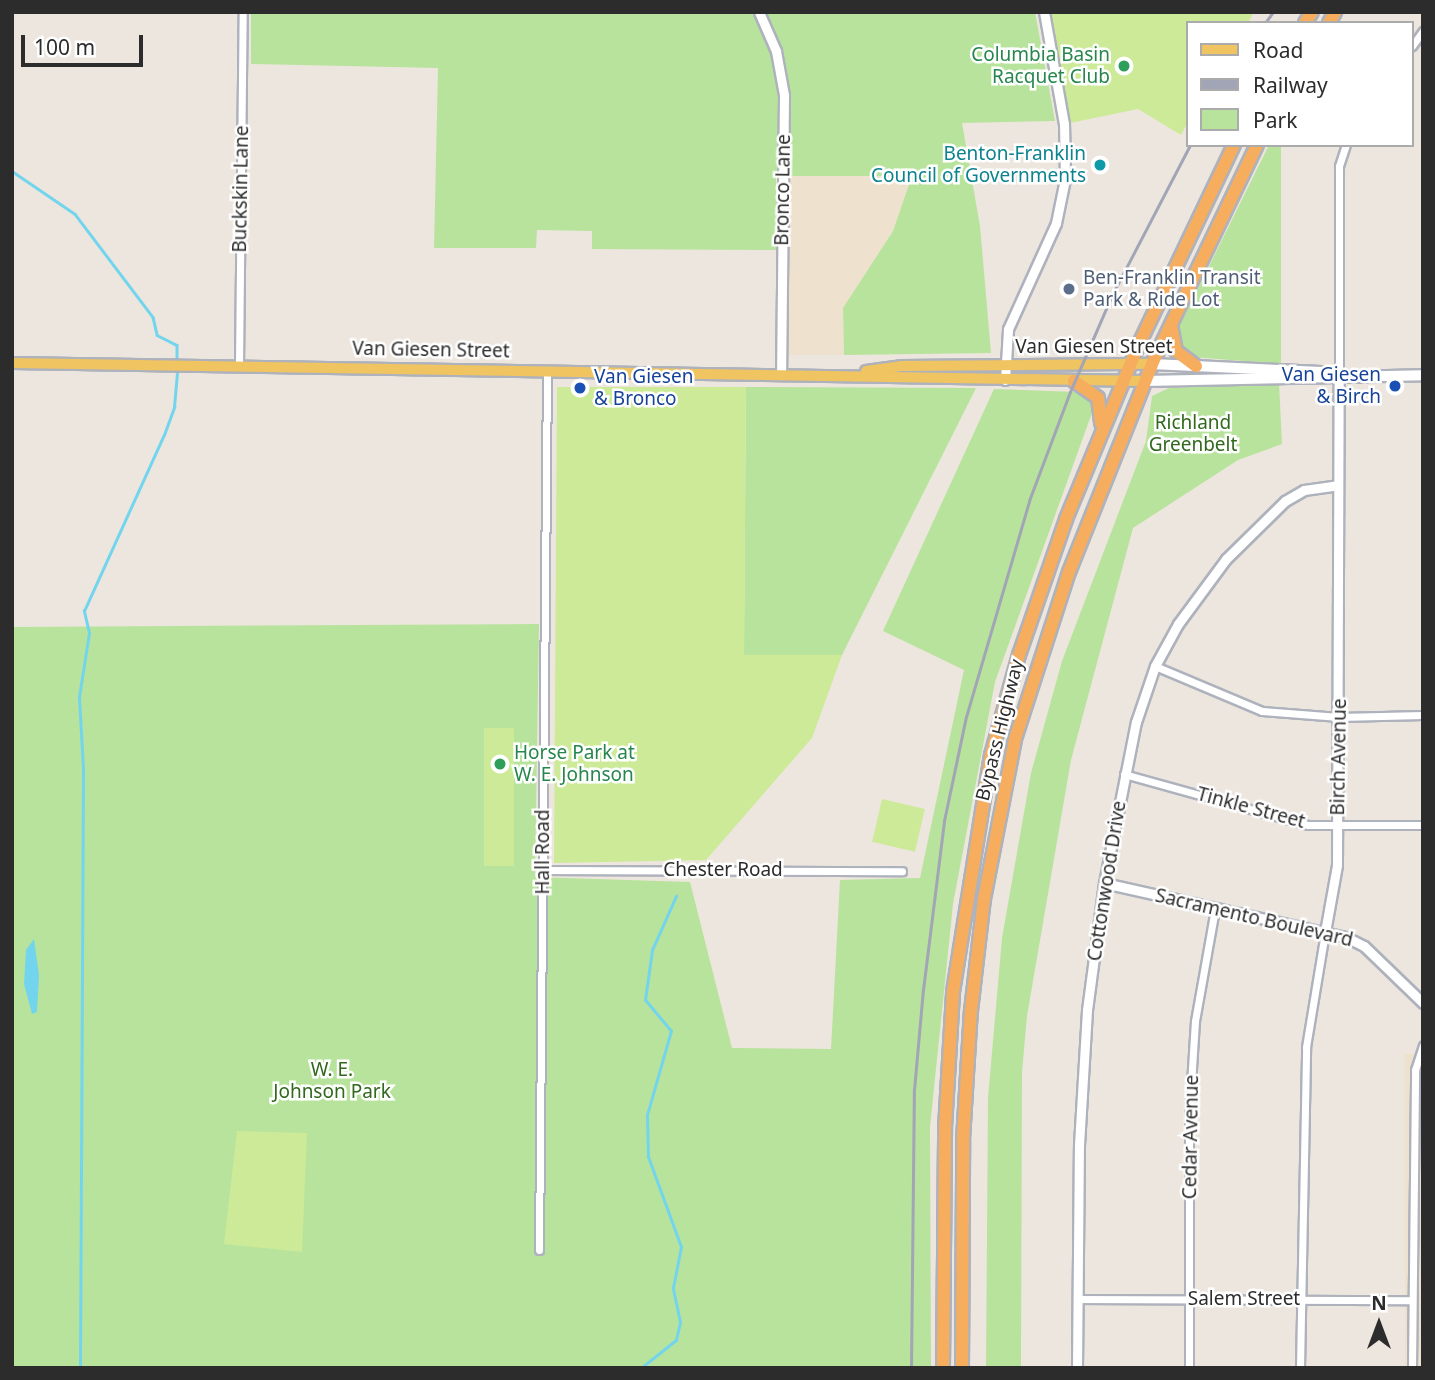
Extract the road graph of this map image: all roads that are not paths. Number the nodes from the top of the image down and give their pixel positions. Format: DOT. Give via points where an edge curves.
graph roads {
  1 [pos="243,12"];
  2 [pos="759,12"];
  3 [pos="1044,12"];
  4 [pos="1233,147"];
  5 [pos="1255,147"];
  6 [pos="1345,147"];
  7 [pos="1171,322"];
  8 [pos="12,363"];
  9 [pos="1130,363"];
  10 [pos="1006,364"];
  11 [pos="1152,364"];
  12 [pos="239,365"];
  13 [pos="1196,366"];
  14 [pos="547,369"];
  15 [pos="781,372"];
  16 [pos="850,373"];
  17 [pos="1339,375"];
  18 [pos="1423,375"];
  19 [pos="1005,380"];
  20 [pos="1074,381"];
  21 [pos="1122,381"];
  22 [pos="1146,381"];
  23 [pos="1100,433"];
  24 [pos="1338,485"];
  25 [pos="1155,666"];
  26 [pos="1423,715"];
  27 [pos="1339,717"];
  28 [pos="1124,774"];
  29 [pos="1338,825"];
  30 [pos="1423,825"];
  31 [pos="543,870"];
  32 [pos="902,871"];
  33 [pos="1104,883"];
  34 [pos="1215,909"];
  35 [pos="1325,932"];
  36 [pos="1423,1003"];
  37 [pos="1423,1045"];
  38 [pos="539,1250"];
  39 [pos="1300,1298"];
  40 [pos="1077,1299"];
  41 [pos="1189,1299"];
  42 [pos="1412,1300"];
  43 [pos="943,1368"];
  44 [pos="962,1368"];
  45 [pos="1077,1368"];
  46 [pos="1189,1368"];
  47 [pos="1300,1368"];
  48 [pos="1412,1368"];
  1 -- 12 [label="street, Buckskin Lane"];
  2 -- 15 [label="street, Bronco Lane" via="776,51 784,95"];
  3 -- 10 [label="street" via="1064,124 1065,179 1056,223 1009,325"];
  4 -- 9 [label="highway, Bypass Highway"];
  5 -- 7 [label="highway, Bypass Highway"];
  6 -- 17 [label="street, Birch Avenue" via="1339,166"];
  7 -- 11 [label="highway, Bypass Highway"];
  7 -- 13 [label="highway" via="1174,347"];
  8 -- 12 [label="main road, Van Giesen Street"];
  9 -- 10 [label="main road, Van Giesen Street"];
  9 -- 11 [label="main road, Van Giesen Street"];
  9 -- 21 [label="highway, Bypass Highway"];
  10 -- 16 [label="main road, Van Giesen Street" via="901,366"];
  10 -- 19 [label="street"];
  11 -- 13 [label="main road, Van Giesen Street"];
  11 -- 22 [label="highway, Bypass Highway"];
  12 -- 14 [label="main road, Van Giesen Street"];
  13 -- 17 [label="main road, Van Giesen Street"];
  14 -- 15 [label="main road, Van Giesen Street"];
  14 -- 31 [label="street, Hall Road"];
  15 -- 16 [label="main road, Van Giesen Street"];
  16 -- 19 [label="main road, Van Giesen Street"];
  17 -- 18 [label="main road, Van Giesen Street"];
  17 -- 22 [label="main road, Van Giesen Street"];
  17 -- 24 [label="street, Birch Avenue"];
  19 -- 20 [label="main road, Van Giesen Street"];
  20 -- 21 [label="main road, Van Giesen Street"];
  20 -- 23 [label="highway" via="1100,402"];
  21 -- 22 [label="main road, Van Giesen Street"];
  21 -- 23 [label="highway, Bypass Highway"];
  22 -- 44 [label="highway, Bypass Highway" via="1038,661 1000,808 978,941 966,1077"];
  23 -- 43 [label="highway, Bypass Highway" via="1018,655 973,846 948,1051"];
  24 -- 25 [label="street, Cottonwood Drive" via="1304,490 1258,525 1207,581"];
  24 -- 27 [label="street, Birch Avenue"];
  25 -- 27 [label="street" via="1262,711"];
  25 -- 28 [label="street, Cottonwood Drive"];
  26 -- 27 [label="street"];
  27 -- 29 [label="street, Birch Avenue"];
  28 -- 29 [label="street, Tinkle Street" via="1308,825"];
  28 -- 33 [label="street, Cottonwood Drive"];
  29 -- 30 [label="street, Tinkle Street"];
  29 -- 35 [label="street, Birch Avenue" via="1337,871"];
  31 -- 32 [label="street, Chester Road"];
  31 -- 38 [label="street, Hall Road"];
  33 -- 34 [label="street, Sacramento Boulevard"];
  33 -- 40 [label="street, Cottonwood Drive" via="1083,1062"];
  34 -- 35 [label="street, Sacramento Boulevard"];
  34 -- 41 [label="street, Cedar Avenue" via="1194,1034"];
  35 -- 36 [label="street, Sacramento Boulevard" via="1358,942"];
  35 -- 39 [label="street, Birch Avenue" via="1306,1047"];
  37 -- 42 [label="street" via="1415,1070"];
  39 -- 41 [label="street, Salem Street"];
  39 -- 42 [label="street, Salem Street"];
  39 -- 47 [label="street, Birch Avenue"];
  40 -- 41 [label="street, Salem Street"];
  40 -- 45 [label="street, Cottonwood Drive"];
  41 -- 46 [label="street, Cedar Avenue"];
  42 -- 48 [label="street"];
}
